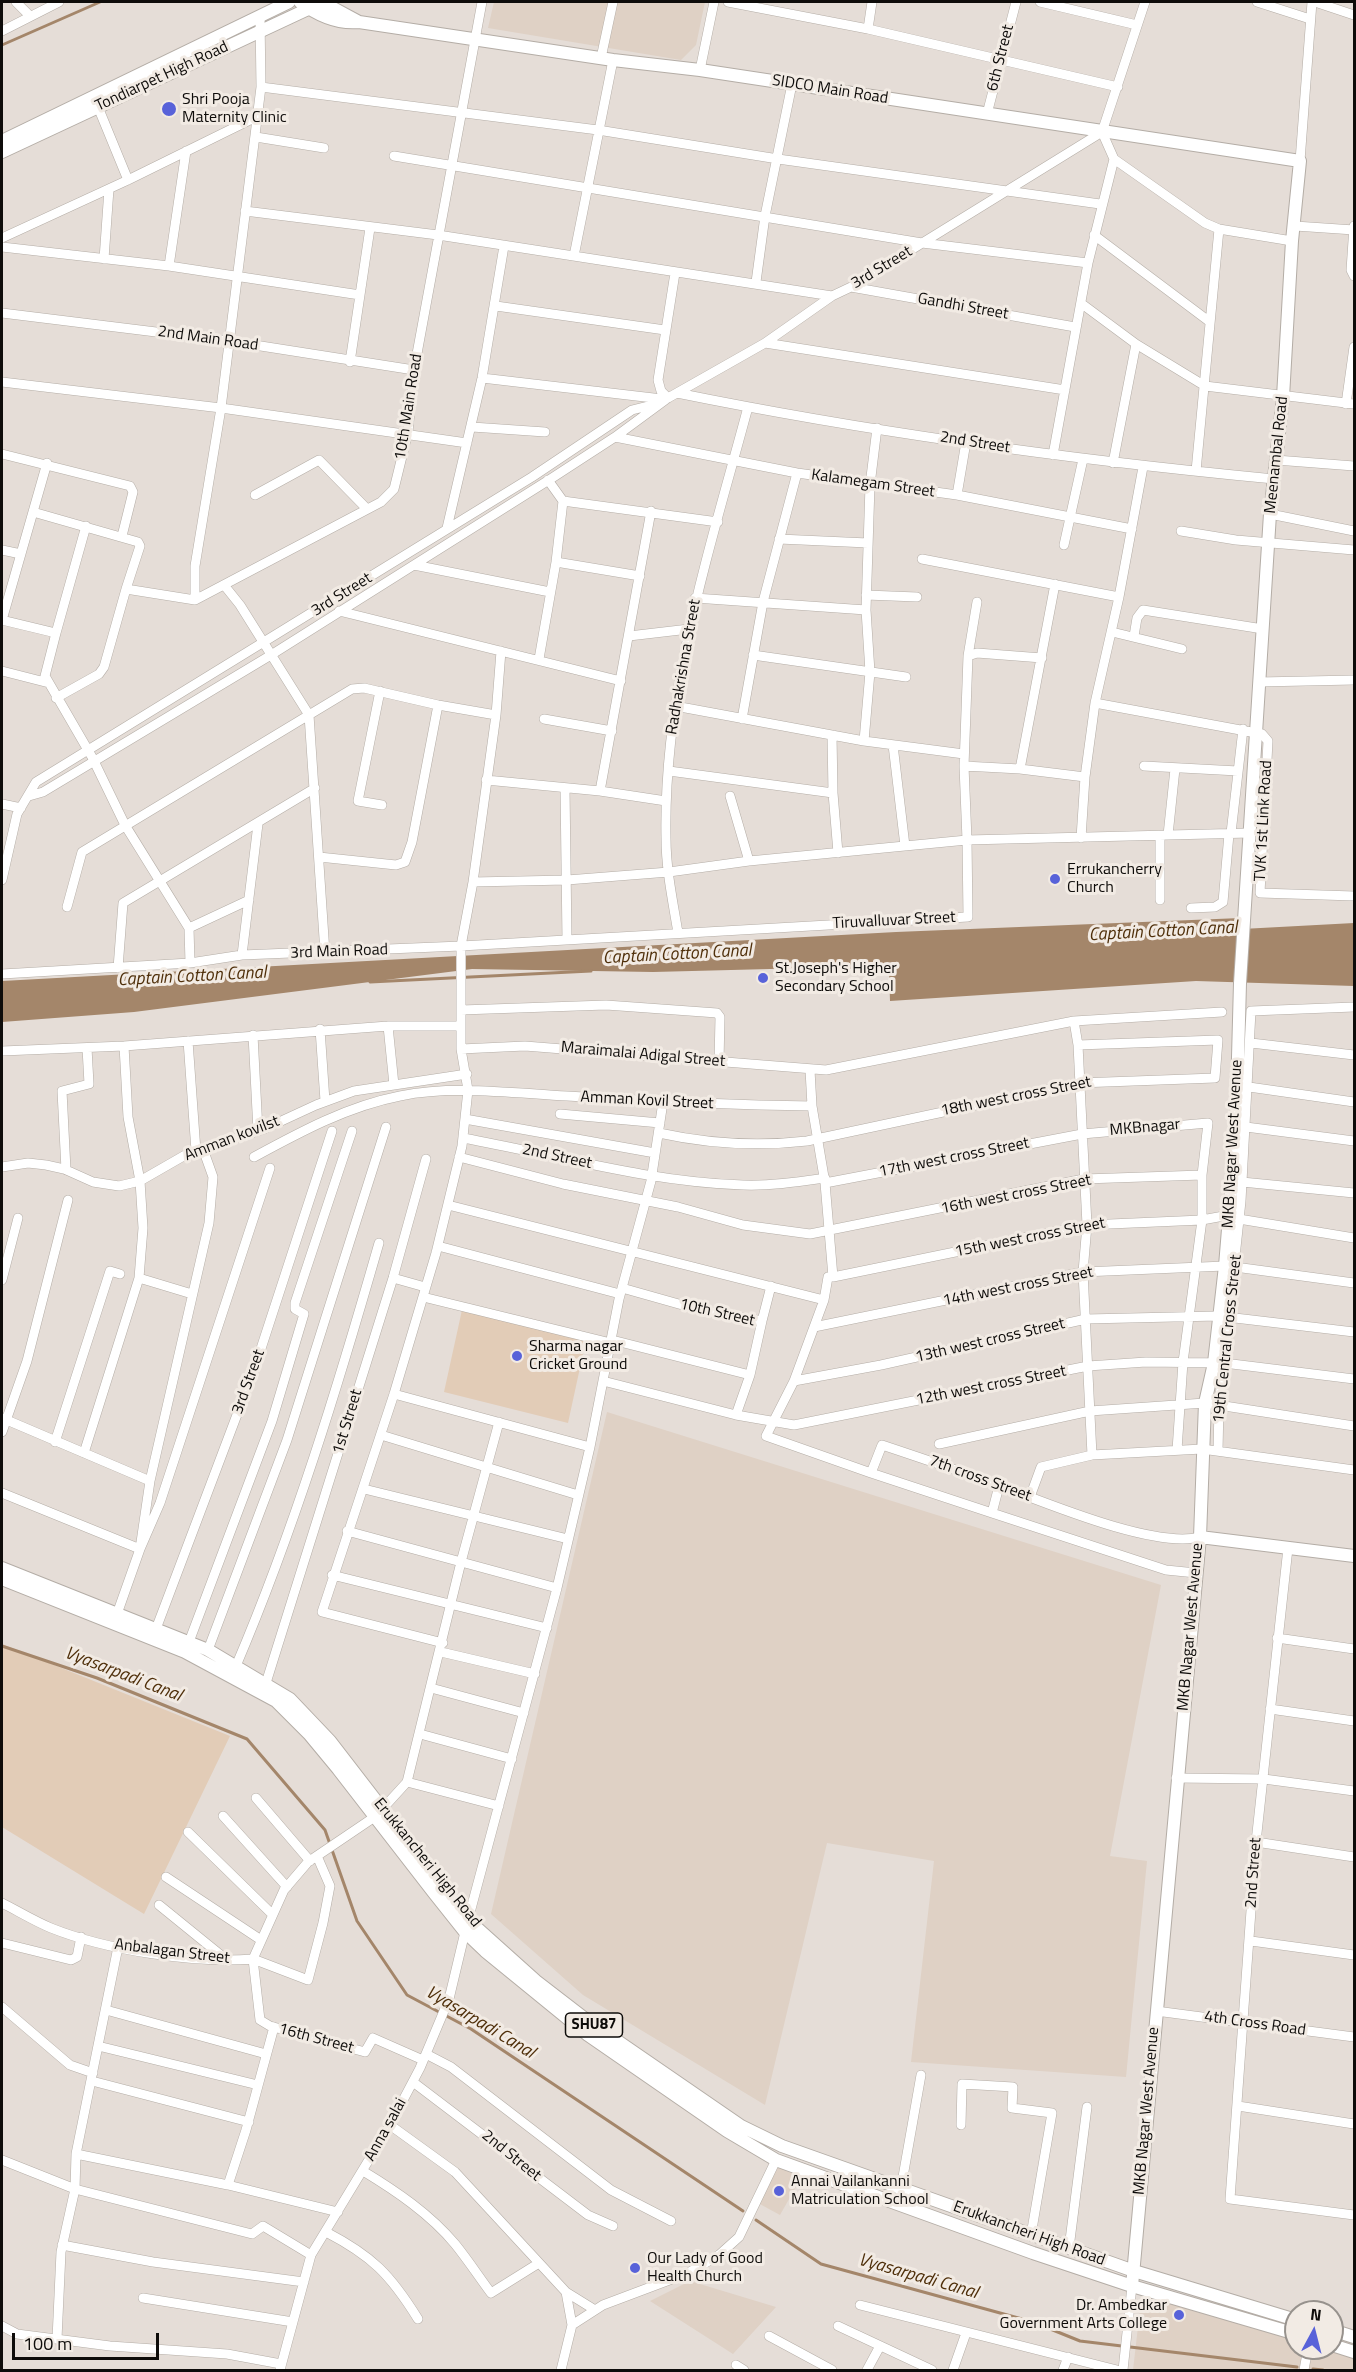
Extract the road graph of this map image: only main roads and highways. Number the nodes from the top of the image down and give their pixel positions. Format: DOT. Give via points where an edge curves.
graph roads {
  1 [pos="289,2"];
  2 [pos="322,2"];
  3 [pos="305,5"];
  4 [pos="359,22"];
  5 [pos="2,141"];
  6 [pos="2,152"];
  7 [pos="1300,161"];
  8 [pos="1245,909"];
  9 [pos="1200,1537"];
  10 [pos="1354,1556"];
  11 [pos="2,1568"];
  12 [pos="2,1579"];
  13 [pos="380,1813"];
  14 [pos="467,1926"];
  15 [pos="1134,2271"];
  16 [pos="1132,2286"];
  17 [pos="1284,2316"];
  18 [pos="1284,2330"];
  1 -- 5 [label="main road, Tondiarpet High Road"];
  2 -- 3 [label="main road, Tondiarpet High Road"];
  2 -- 4 [label="main road, SIDCO Main Road"];
  3 -- 4 [label="main road, SIDCO Main Road" via="347,23"];
  3 -- 6 [label="main road, Tondiarpet High Road" via="260,32"];
  4 -- 7 [label="main road, SIDCO Main Road"];
  7 -- 8 [label="main road, Meenambal Road" via="1283,397 1270,514"];
  8 -- 9 [label="main road, MKB Nagar West Avenue" via="1234,1217 1219,1363 1205,1403"];
  9 -- 10 [label="main road"];
  9 -- 15 [label="main road, MKB Nagar West Avenue"];
  11 -- 13 [label="main road, Erukkancheri High Road / SHU87" via="208,1650 266,1683 305,1713"];
  12 -- 13 [label="main road, SHU87" via="185,1652 276,1701"];
  13 -- 14 [label="main road, Erukkancheri High Road / SHU87"];
  14 -- 15 [label="main road, Erukkancheri High Road / SHU87" via="584,2018 741,2126 782,2146"];
  14 -- 16 [label="main road, SHU87" via="522,1983 588,2035 776,2160"];
  15 -- 16 [label="main road, MKB Nagar West Avenue"];
  15 -- 17 [label="main road, Erukkancheri High Road / SHU87"];
  16 -- 18 [label="main road, SHU87"];
}
